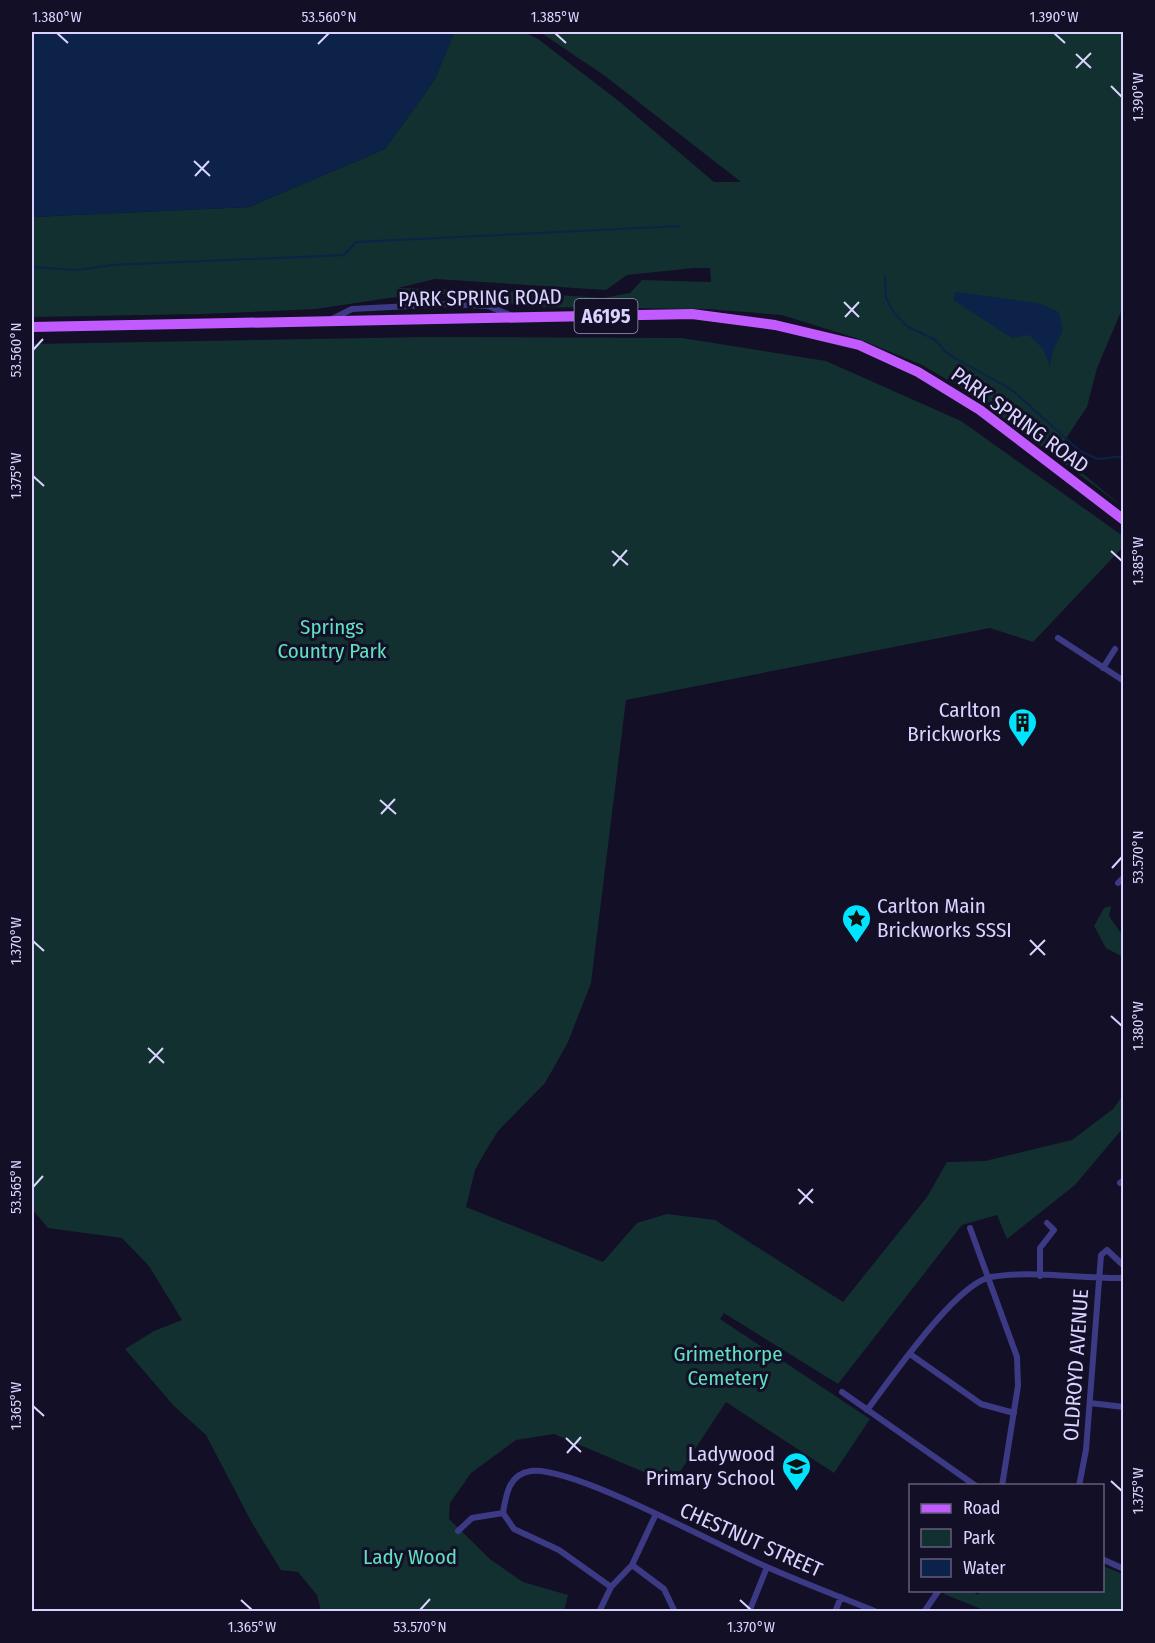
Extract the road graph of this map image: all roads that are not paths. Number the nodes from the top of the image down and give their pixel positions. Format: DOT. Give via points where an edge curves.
graph roads {
  1 [pos="32,327"];
  2 [pos="1124,520"];
  3 [pos="1058,638"];
  4 [pos="1115,650"];
  5 [pos="1103,668"];
  6 [pos="1124,681"];
  7 [pos="1124,877"];
  8 [pos="1118,883"];
  9 [pos="1047,1223"];
  10 [pos="970,1228"];
  11 [pos="1124,1266"];
  12 [pos="1040,1276"];
  13 [pos="989,1277"];
  14 [pos="1099,1278"];
  15 [pos="1124,1278"];
  16 [pos="910,1354"];
  17 [pos="842,1392"];
  18 [pos="1090,1404"];
  19 [pos="1124,1407"];
  20 [pos="867,1410"];
  21 [pos="1014,1413"];
  22 [pos="975,1484"];
  23 [pos="1002,1484"];
  24 [pos="1079,1484"];
  25 [pos="503,1513"];
  26 [pos="656,1516"];
  27 [pos="458,1531"];
  28 [pos="1104,1560"];
  29 [pos="632,1565"];
  30 [pos="1123,1567"];
  31 [pos="767,1568"];
  32 [pos="611,1587"];
  33 [pos="938,1592"];
  34 [pos="841,1597"];
  35 [pos="599,1611"];
  36 [pos="675,1611"];
  37 [pos="749,1611"];
  38 [pos="835,1611"];
  39 [pos="878,1611"];
  40 [pos="924,1611"];
  1 -- 2 [label="main road, PARK SPRING ROAD / A6195" via="692,314 775,325 859,345 918,372 980,410"];
  3 -- 5 [label="street"];
  4 -- 5 [label="street"];
  5 -- 6 [label="street"];
  7 -- 8 [label="street"];
  9 -- 12 [label="street" via="1054,1230 1040,1248"];
  10 -- 13 [label="street"];
  11 -- 14 [label="street, OLDROYD AVENUE" via="1107,1250 1101,1255"];
  12 -- 13 [label="street"];
  12 -- 14 [label="street"];
  13 -- 16 [label="street" via="969,1288"];
  13 -- 21 [label="street" via="1017,1357"];
  14 -- 15 [label="street"];
  14 -- 18 [label="street, OLDROYD AVENUE"];
  16 -- 20 [label="street"];
  16 -- 21 [label="street" via="981,1404"];
  17 -- 20 [label="street"];
  18 -- 19 [label="street"];
  18 -- 24 [label="street, OLDROYD AVENUE"];
  20 -- 22 [label="street"];
  21 -- 23 [label="street"];
  25 -- 26 [label="street, CHESTNUT STREET" via="512,1482 533,1471 573,1479"];
  25 -- 27 [label="street" via="472,1518"];
  25 -- 32 [label="street" via="514,1529 559,1550"];
  26 -- 29 [label="street"];
  26 -- 31 [label="street, CHESTNUT STREET"];
  28 -- 30 [label="street"];
  29 -- 32 [label="street"];
  29 -- 36 [label="street" via="664,1588"];
  31 -- 34 [label="street, CHESTNUT STREET"];
  31 -- 37 [label="street"];
  32 -- 35 [label="street"];
  33 -- 40 [label="street"];
  34 -- 38 [label="street"];
  34 -- 39 [label="street, CHESTNUT STREET"];
}
